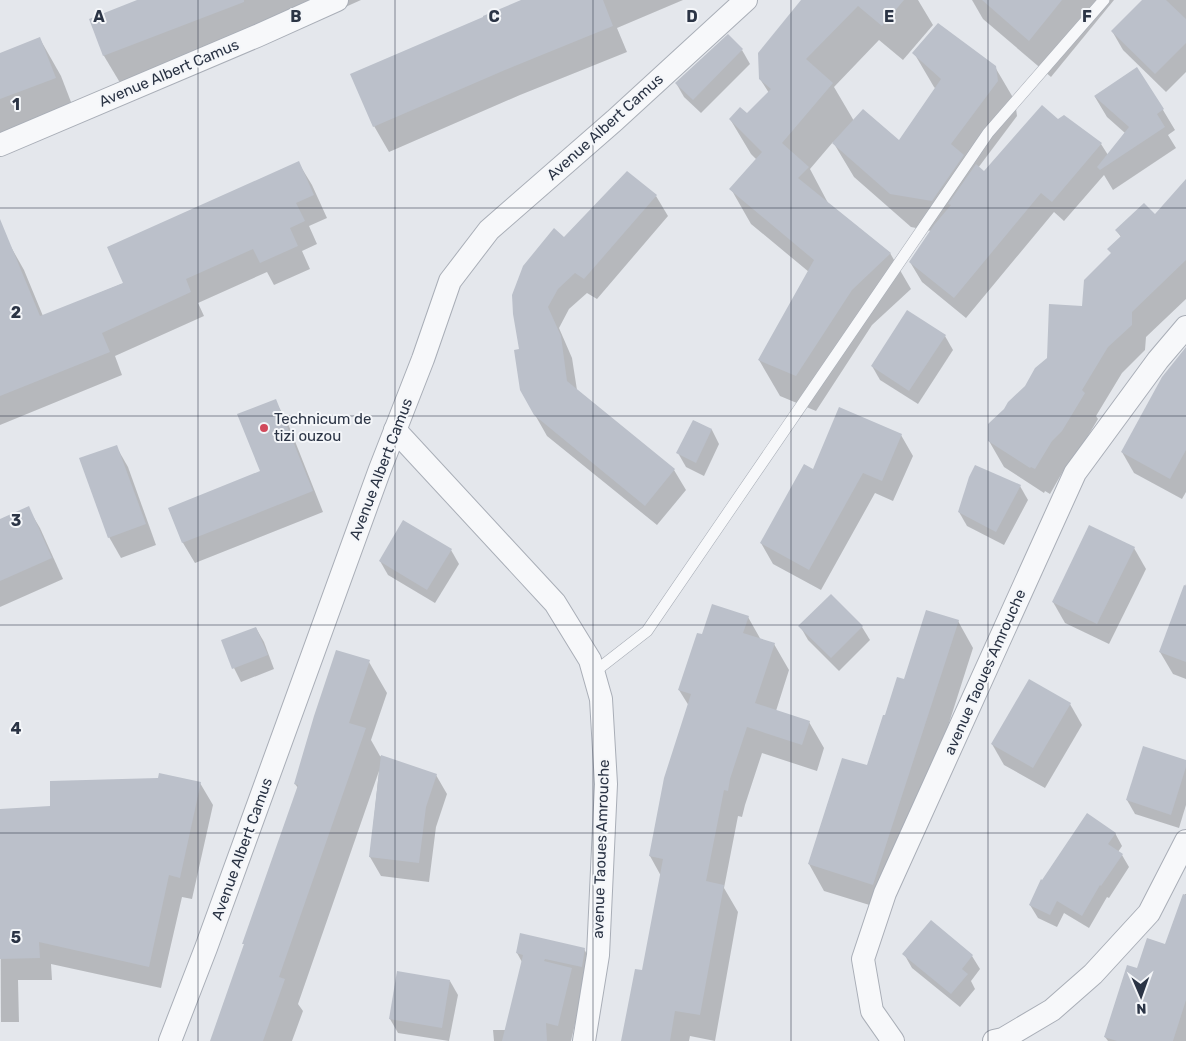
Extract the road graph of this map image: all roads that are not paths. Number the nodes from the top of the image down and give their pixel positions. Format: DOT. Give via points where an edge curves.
graph roads {
  1 [pos="337,0"];
  2 [pos="746,0"];
  3 [pos="1104,0"];
  4 [pos="0,145"];
  5 [pos="1186,327"];
  6 [pos="395,430"];
  7 [pos="593,673"];
  8 [pos="1186,841"];
  9 [pos="1004,1040"];
  10 [pos="170,1041"];
  11 [pos="584,1041"];
  12 [pos="893,1041"];
  1 -- 4 [label="street, Avenue Albert Camus"];
  2 -- 6 [label="street, Avenue Albert Camus" via="489,230 450,281"];
  3 -- 7 [label="lane" via="988,133 647,631"];
  5 -- 12 [label="street, avenue Taoues Amrouche" via="1158,360 1076,473 885,893 863,960 872,1011"];
  6 -- 7 [label="street, avenue Taoues Amrouche" via="554,603 590,660"];
  6 -- 10 [label="street, Avenue Albert Camus"];
  7 -- 11 [label="street, avenue Taoues Amrouche" via="601,699 606,784 598,955"];
  8 -- 9 [label="street" via="1149,913 1093,974 1052,1010"];
}
